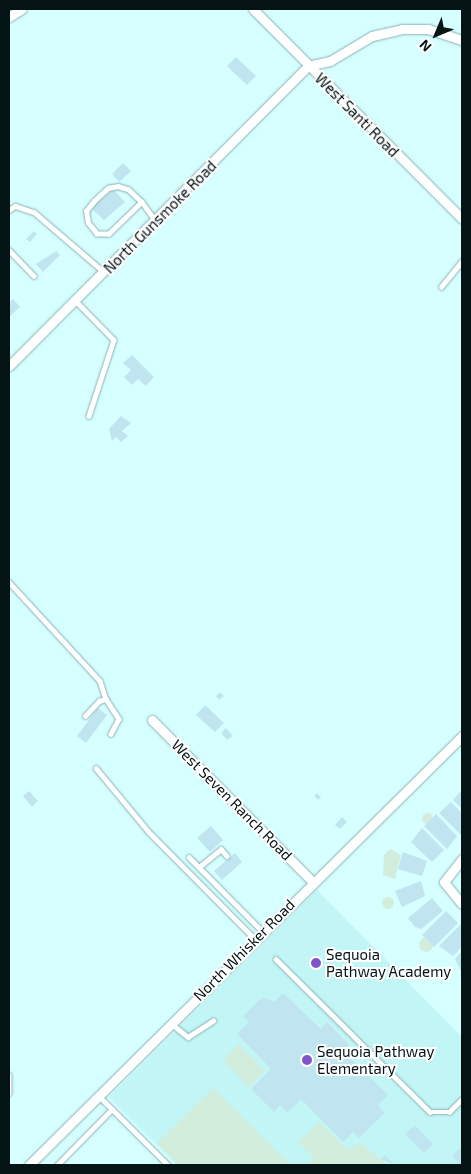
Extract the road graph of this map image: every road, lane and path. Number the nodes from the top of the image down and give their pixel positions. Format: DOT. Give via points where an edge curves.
graph roads {
  1 [pos="22,9"];
  2 [pos="253,9"];
  3 [pos="9,17"];
  4 [pos="462,40"];
  5 [pos="308,66"];
  6 [pos="142,202"];
  7 [pos="9,210"];
  8 [pos="462,219"];
  9 [pos="156,221"];
  10 [pos="9,250"];
  11 [pos="462,261"];
  12 [pos="105,273"];
  13 [pos="34,276"];
  14 [pos="441,287"];
  15 [pos="76,301"];
  16 [pos="9,366"];
  17 [pos="89,416"];
  18 [pos="9,582"];
  19 [pos="106,700"];
  20 [pos="85,716"];
  21 [pos="152,720"];
  22 [pos="111,734"];
  23 [pos="462,736"];
  24 [pos="96,768"];
  25 [pos="227,856"];
  26 [pos="189,857"];
  27 [pos="462,859"];
  28 [pos="199,867"];
  29 [pos="312,881"];
  30 [pos="462,904"];
  31 [pos="262,931"];
  32 [pos="255,938"];
  33 [pos="276,959"];
  34 [pos="213,1021"];
  35 [pos="171,1024"];
  36 [pos="9,1075"];
  37 [pos="9,1093"];
  38 [pos="99,1096"];
  39 [pos="462,1099"];
  40 [pos="112,1109"];
  41 [pos="29,1165"];
  42 [pos="57,1165"];
  43 [pos="168,1165"];
  1 -- 3 [label="street"];
  2 -- 5 [label="street, West Santi Road"];
  4 -- 5 [label="street" via="428,29 402,29 372,36 330,61"];
  5 -- 8 [label="street, West Santi Road"];
  5 -- 9 [label="street, North Gunsmoke Road"];
  6 -- 6 [label="lane" via="128,189 108,188 86,211 88,223 97,234 109,234"];
  6 -- 9 [label="lane"];
  7 -- 12 [label="lane" via="15,206 34,212"];
  9 -- 12 [label="street, North Gunsmoke Road"];
  10 -- 13 [label="lane"];
  11 -- 14 [label="lane"];
  12 -- 15 [label="street, North Gunsmoke Road"];
  15 -- 16 [label="street, North Gunsmoke Road"];
  15 -- 17 [label="lane" via="114,340"];
  18 -- 19 [label="lane" via="100,681"];
  19 -- 20 [label="lane" via="99,701"];
  19 -- 22 [label="lane" via="119,719"];
  21 -- 29 [label="street, West Seven Ranch Road"];
  23 -- 29 [label="street, North Whisker Road"];
  24 -- 32 [label="lane" via="149,832"];
  25 -- 28 [label="lane" via="221,849"];
  26 -- 28 [label="lane"];
  27 -- 30 [label="street" via="444,882"];
  28 -- 31 [label="lane"];
  29 -- 31 [label="street, North Whisker Road"];
  31 -- 32 [label="street, North Whisker Road"];
  32 -- 35 [label="street, North Whisker Road"];
  33 -- 39 [label="lane" via="430,1112 449,1112"];
  34 -- 35 [label="lane" via="188,1037"];
  35 -- 38 [label="street, North Whisker Road"];
  36 -- 37 [label="lane"];
  38 -- 40 [label="lane"];
  38 -- 41 [label="street, North Whisker Road"];
  40 -- 42 [label="lane"];
  40 -- 43 [label="lane"];
}
